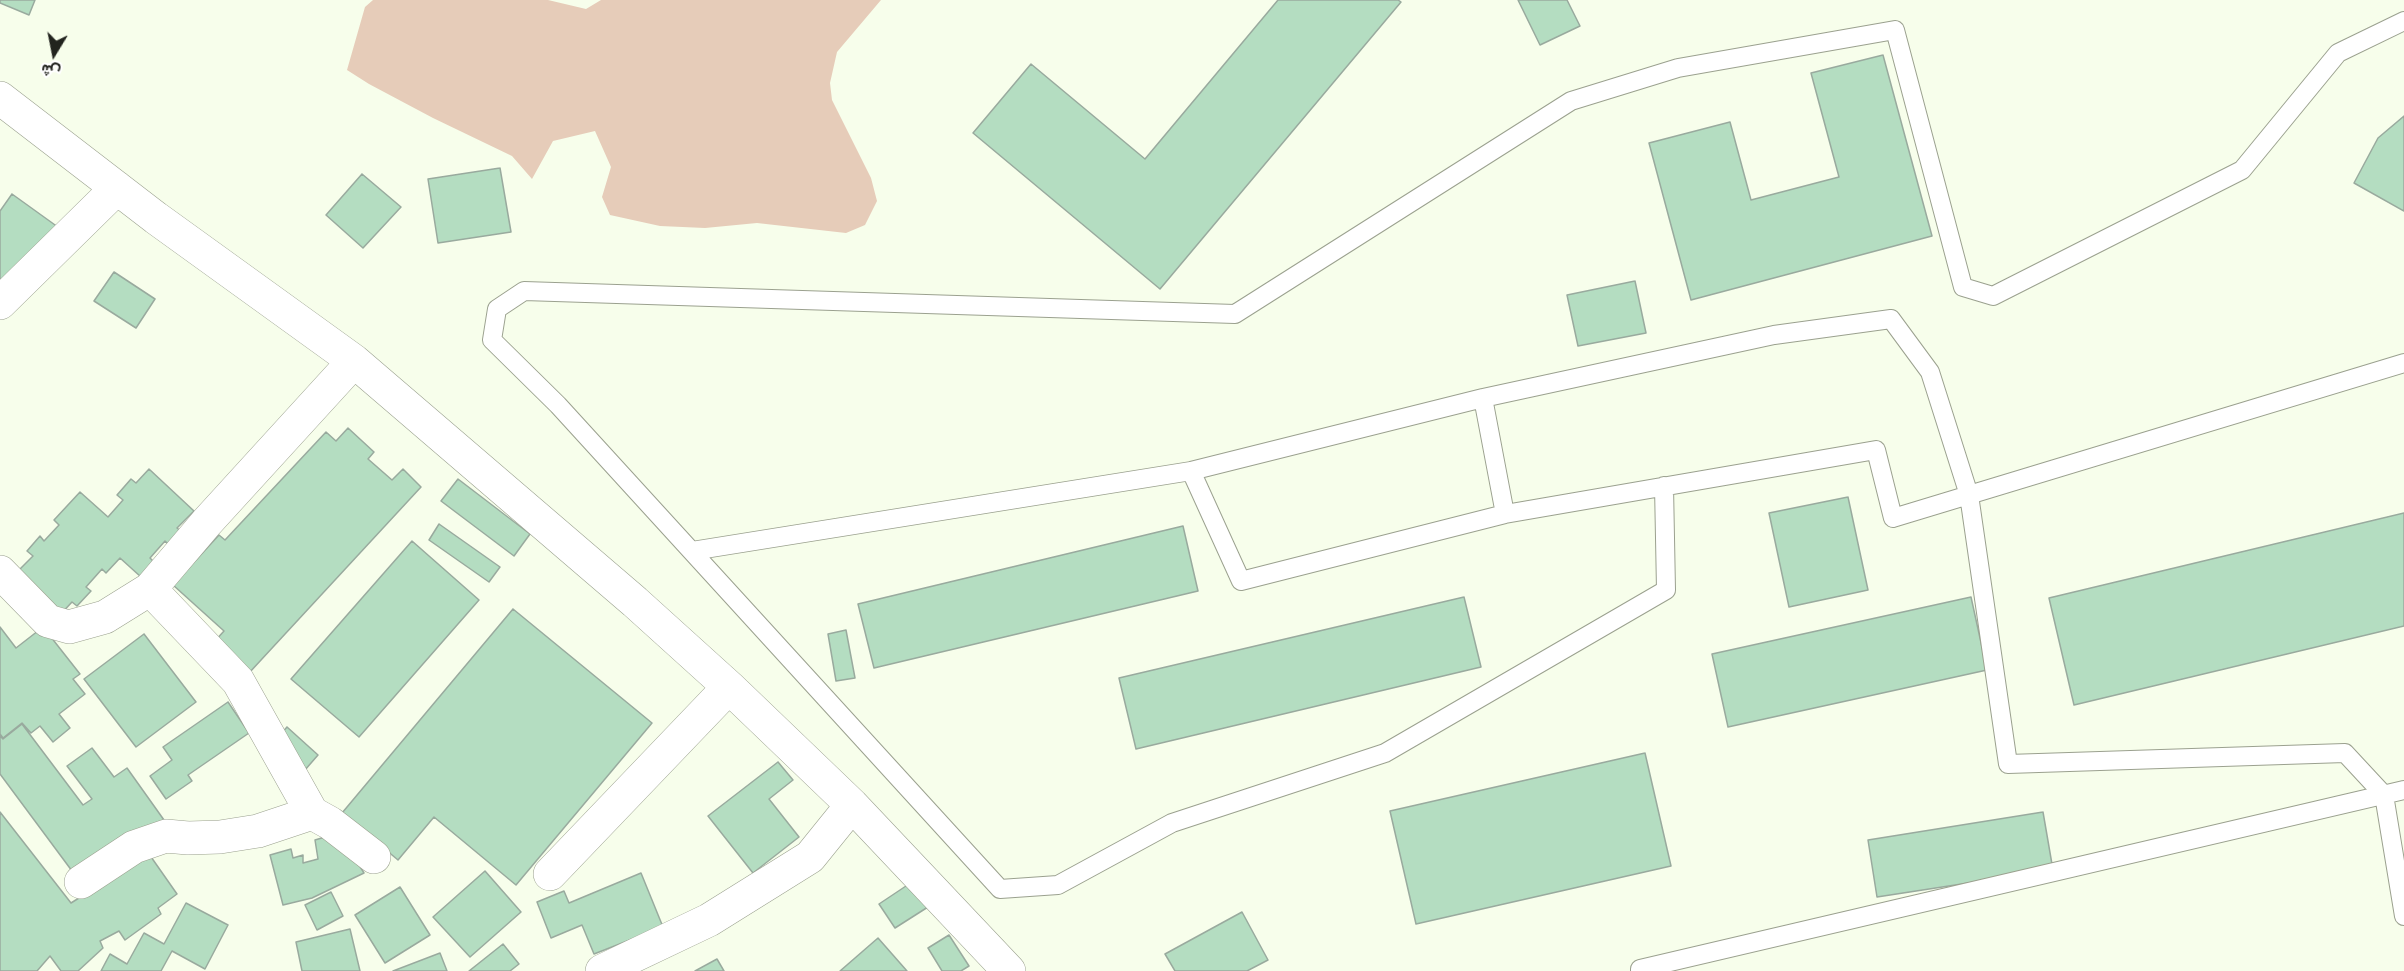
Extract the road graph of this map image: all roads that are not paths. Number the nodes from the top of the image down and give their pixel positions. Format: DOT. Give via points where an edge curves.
graph roads {
  1 [pos="2404,21"];
  2 [pos="0,98"];
  3 [pos="117,188"];
  4 [pos="0,303"];
  5 [pos="354,362"];
  6 [pos="2404,363"];
  7 [pos="1484,398"];
  8 [pos="1191,471"];
  9 [pos="1664,486"];
  10 [pos="1969,495"];
  11 [pos="1505,514"];
  12 [pos="692,551"];
  13 [pos="0,572"];
  14 [pos="150,589"];
  15 [pos="729,687"];
  16 [pos="2404,790"];
  17 [pos="2384,795"];
  18 [pos="852,805"];
  19 [pos="312,813"];
  20 [pos="374,857"];
  21 [pos="550,874"];
  22 [pos="81,882"];
  23 [pos="2404,916"];
  24 [pos="602,971"];
  25 [pos="1009,971"];
  26 [pos="1641,971"];
  1 -- 12 [label="lane" via="2338,53 2242,170 1993,296 1963,287 1894,30 1678,68 1572,100 1235,314 524,291 498,309 492,340 558,405"];
  2 -- 3 [label="street"];
  3 -- 4 [label="street"];
  3 -- 5 [label="street"];
  5 -- 14 [label="street"];
  5 -- 15 [label="street"];
  6 -- 10 [label="lane"];
  7 -- 8 [label="lane"];
  7 -- 10 [label="lane" via="1774,335 1891,319 1930,372"];
  7 -- 11 [label="lane"];
  8 -- 11 [label="lane" via="1241,581"];
  8 -- 12 [label="lane"];
  9 -- 10 [label="lane" via="1876,450 1893,518"];
  9 -- 11 [label="lane"];
  9 -- 12 [label="lane" via="1666,590 1385,753 1172,823 1058,885 1000,889"];
  10 -- 17 [label="lane" via="2008,764 2345,753"];
  13 -- 14 [label="street" via="48,621 69,627 105,617"];
  14 -- 19 [label="street" via="238,681"];
  15 -- 18 [label="street"];
  15 -- 21 [label="street"];
  16 -- 17 [label="lane"];
  17 -- 23 [label="lane"];
  17 -- 26 [label="lane"];
  18 -- 24 [label="street" via="810,857 709,920"];
  18 -- 25 [label="street"];
  19 -- 20 [label="street"];
  19 -- 22 [label="street" via="258,831 210,837 166,836 134,847"];
}
